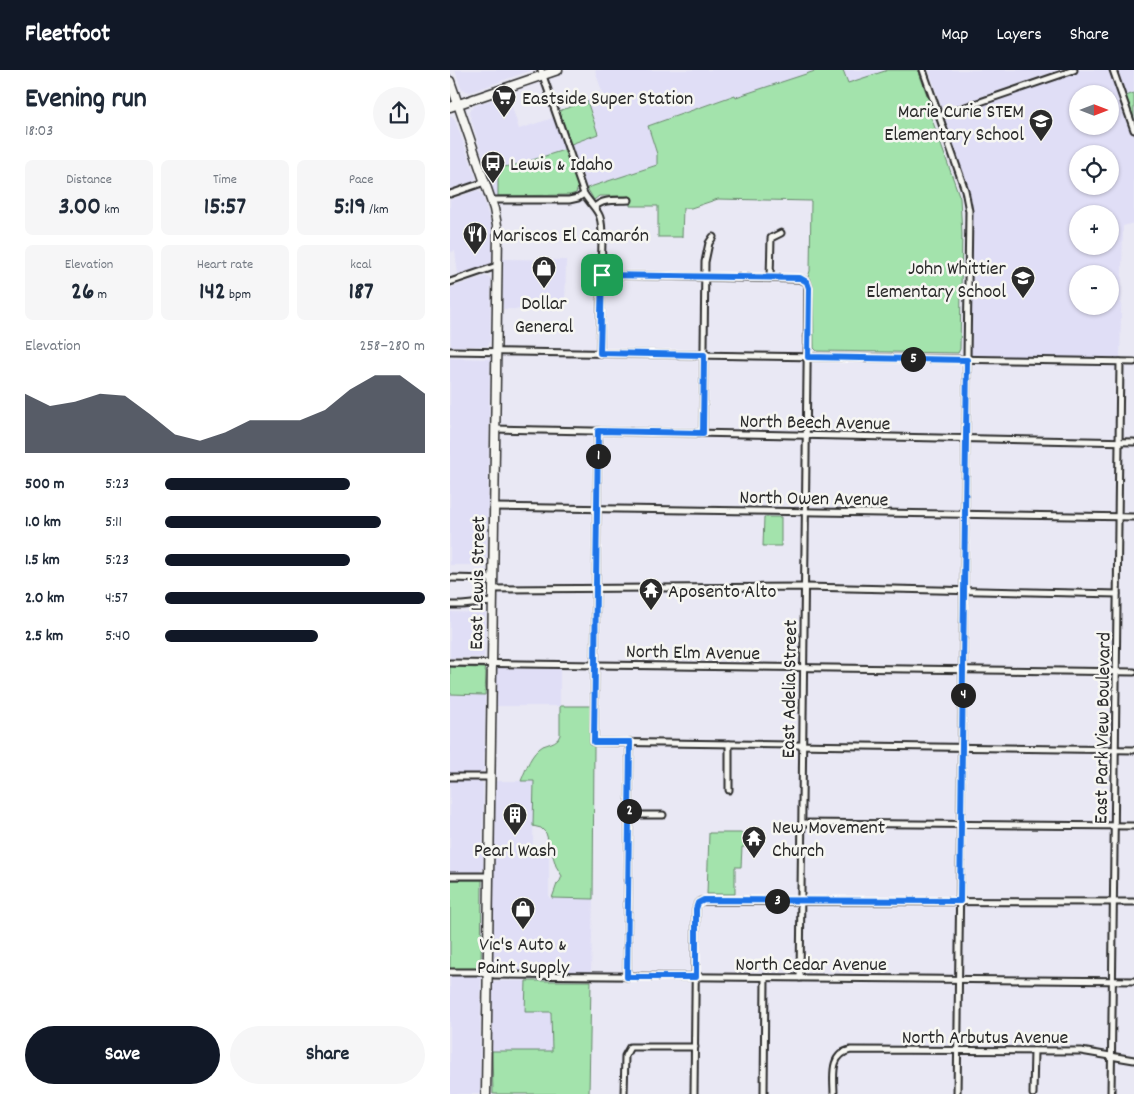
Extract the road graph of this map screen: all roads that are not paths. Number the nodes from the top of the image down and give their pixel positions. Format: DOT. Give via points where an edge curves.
graph roads {
  1 [pos="558,70"];
  2 [pos="924,70"];
  3 [pos="1074,70"];
  4 [pos="1113,70"];
  5 [pos="542,73"];
  6 [pos="450,81"];
  7 [pos="454,106"];
  8 [pos="940,116"];
  9 [pos="1134,130"];
  10 [pos="485,182"];
  11 [pos="450,194"];
  12 [pos="584,194"];
  13 [pos="491,200"];
  14 [pos="629,200"];
  15 [pos="595,207"];
  16 [pos="781,233"];
  17 [pos="713,237"];
  18 [pos="497,266"];
  19 [pos="602,275"];
  20 [pos="705,276"];
  21 [pos="770,278"];
  22 [pos="450,282"];
  23 [pos="450,351"];
  24 [pos="496,351"];
  25 [pos="600,353"];
  26 [pos="704,355"];
  27 [pos="808,357"];
  28 [pos="967,360"];
  29 [pos="1120,362"];
  30 [pos="1134,362"];
  31 [pos="495,429"];
  32 [pos="598,431"];
  33 [pos="703,433"];
  34 [pos="807,435"];
  35 [pos="966,439"];
  36 [pos="1119,442"];
  37 [pos="1134,442"];
  38 [pos="494,507"];
  39 [pos="597,509"];
  40 [pos="806,512"];
  41 [pos="965,515"];
  42 [pos="1118,517"];
  43 [pos="1134,517"];
  44 [pos="450,578"];
  45 [pos="492,579"];
  46 [pos="805,587"];
  47 [pos="596,588"];
  48 [pos="492,589"];
  49 [pos="964,590"];
  50 [pos="1117,594"];
  51 [pos="492,602"];
  52 [pos="450,604"];
  53 [pos="450,663"];
  54 [pos="492,663"];
  55 [pos="595,665"];
  56 [pos="804,668"];
  57 [pos="963,670"];
  58 [pos="1116,672"];
  59 [pos="1134,672"];
  60 [pos="630,742"];
  61 [pos="729,744"];
  62 [pos="803,745"];
  63 [pos="962,748"];
  64 [pos="1115,750"];
  65 [pos="1134,750"];
  66 [pos="450,777"];
  67 [pos="490,777"];
  68 [pos="729,790"];
  69 [pos="629,814"];
  70 [pos="662,815"];
  71 [pos="802,823"];
  72 [pos="961,825"];
  73 [pos="1114,826"];
  74 [pos="1134,826"];
  75 [pos="450,876"];
  76 [pos="488,876"];
  77 [pos="801,901"];
  78 [pos="960,901"];
  79 [pos="1113,902"];
  80 [pos="1134,902"];
  81 [pos="450,972"];
  82 [pos="487,974"];
  83 [pos="627,977"];
  84 [pos="696,977"];
  85 [pos="765,978"];
  86 [pos="800,978"];
  87 [pos="959,979"];
  88 [pos="1112,980"];
  89 [pos="1134,980"];
  90 [pos="695,1047"];
  91 [pos="958,1050"];
  92 [pos="1034,1051"];
  93 [pos="1112,1056"];
  94 [pos="1134,1060"];
  95 [pos="486,1094"];
  96 [pos="624,1094"];
  97 [pos="694,1094"];
  98 [pos="764,1094"];
  99 [pos="834,1094"];
  100 [pos="958,1094"];
  101 [pos="1033,1094"];
  102 [pos="1111,1094"];
  1 -- 5 [label="main road"];
  2 -- 8 [label="street"];
  3 -- 8 [label="street"];
  4 -- 9 [label="street"];
  5 -- 7 [label="main road"];
  5 -- 12 [label="street"];
  6 -- 7 [label="main road, East Lewis Street"];
  7 -- 10 [label="main road, East Lewis Street"];
  8 -- 28 [label="street" via="969,211"];
  10 -- 11 [label="street"];
  10 -- 13 [label="main road, East Lewis Street"];
  12 -- 13 [label="street" via="569,200"];
  12 -- 15 [label="street"];
  13 -- 18 [label="main road, East Lewis Street" via="498,231"];
  14 -- 15 [label="street" via="605,201"];
  15 -- 19 [label="street" via="602,224"];
  16 -- 21 [label="street" via="771,238"];
  17 -- 20 [label="street" via="706,251"];
  18 -- 22 [label="street"];
  18 -- 24 [label="main road, East Lewis Street"];
  19 -- 20 [label="street"];
  19 -- 25 [label="street"];
  20 -- 21 [label="street"];
  20 -- 26 [label="street"];
  21 -- 27 [label="street, East Adelia Street" via="800,278 807,282"];
  23 -- 24 [label="street"];
  24 -- 25 [label="street"];
  24 -- 31 [label="main road, East Lewis Street"];
  25 -- 26 [label="street"];
  26 -- 27 [label="street"];
  26 -- 33 [label="street"];
  27 -- 28 [label="street"];
  27 -- 34 [label="street, East Adelia Street"];
  28 -- 29 [label="street"];
  28 -- 35 [label="street"];
  29 -- 30 [label="street"];
  29 -- 36 [label="street, East Park View Boulevard"];
  31 -- 32 [label="street, North Beech Avenue"];
  31 -- 38 [label="main road, East Lewis Street"];
  32 -- 33 [label="street, North Beech Avenue"];
  32 -- 39 [label="street"];
  33 -- 34 [label="street, North Beech Avenue"];
  34 -- 35 [label="street, North Beech Avenue"];
  34 -- 40 [label="street, East Adelia Street"];
  35 -- 36 [label="street, North Beech Avenue"];
  35 -- 41 [label="street"];
  36 -- 37 [label="street, North Beech Avenue"];
  36 -- 42 [label="street, East Park View Boulevard"];
  38 -- 39 [label="street, North Owen Avenue"];
  38 -- 45 [label="main road, East Lewis Street"];
  39 -- 40 [label="street, North Owen Avenue"];
  39 -- 47 [label="street"];
  40 -- 41 [label="street, North Owen Avenue"];
  40 -- 46 [label="street, East Adelia Street"];
  41 -- 42 [label="street, North Owen Avenue"];
  41 -- 49 [label="street"];
  42 -- 43 [label="street, North Owen Avenue"];
  42 -- 50 [label="street, East Park View Boulevard"];
  44 -- 45 [label="street"];
  45 -- 48 [label="main road, East Lewis Street"];
  46 -- 47 [label="street"];
  46 -- 49 [label="street"];
  46 -- 56 [label="street, East Adelia Street"];
  47 -- 48 [label="street"];
  47 -- 55 [label="street"];
  48 -- 51 [label="main road, East Lewis Street"];
  49 -- 50 [label="street"];
  49 -- 57 [label="street"];
  50 -- 58 [label="street, East Park View Boulevard"];
  51 -- 52 [label="street" via="462,606"];
  51 -- 54 [label="main road, East Lewis Street"];
  53 -- 54 [label="street, North Elm Avenue"];
  54 -- 55 [label="street, North Elm Avenue"];
  54 -- 67 [label="main road, East Lewis Street"];
  55 -- 56 [label="street, North Elm Avenue"];
  55 -- 60 [label="street" via="594,742"];
  56 -- 57 [label="street, North Elm Avenue"];
  56 -- 62 [label="street, East Adelia Street"];
  57 -- 58 [label="street, North Elm Avenue"];
  57 -- 63 [label="street"];
  58 -- 59 [label="street, North Elm Avenue"];
  58 -- 64 [label="street, East Park View Boulevard"];
  60 -- 61 [label="street"];
  60 -- 69 [label="street"];
  61 -- 62 [label="street"];
  61 -- 68 [label="street"];
  62 -- 63 [label="street"];
  62 -- 71 [label="street, East Adelia Street"];
  63 -- 64 [label="street"];
  63 -- 72 [label="street"];
  64 -- 65 [label="street"];
  64 -- 73 [label="street, East Park View Boulevard"];
  66 -- 67 [label="street"];
  67 -- 76 [label="main road, East Lewis Street"];
  69 -- 70 [label="street"];
  69 -- 83 [label="street"];
  71 -- 72 [label="street"];
  71 -- 77 [label="street, East Adelia Street"];
  72 -- 73 [label="street"];
  72 -- 78 [label="street"];
  73 -- 74 [label="street"];
  73 -- 79 [label="street, East Park View Boulevard"];
  75 -- 76 [label="street"];
  76 -- 82 [label="main road, East Lewis Street"];
  77 -- 78 [label="street"];
  77 -- 84 [label="street" via="704,900 698,903"];
  77 -- 86 [label="street, East Adelia Street"];
  78 -- 79 [label="street"];
  78 -- 87 [label="street"];
  79 -- 80 [label="street"];
  79 -- 88 [label="street, East Park View Boulevard"];
  81 -- 82 [label="street, North Cedar Avenue"];
  82 -- 83 [label="street, North Cedar Avenue"];
  82 -- 95 [label="main road, East Lewis Street"];
  83 -- 84 [label="street, North Cedar Avenue"];
  84 -- 85 [label="street, North Cedar Avenue"];
  84 -- 90 [label="street"];
  85 -- 86 [label="street, North Cedar Avenue"];
  85 -- 98 [label="street"];
  86 -- 87 [label="street, North Cedar Avenue"];
  87 -- 88 [label="street, North Cedar Avenue"];
  87 -- 91 [label="street"];
  88 -- 89 [label="street, North Cedar Avenue"];
  88 -- 93 [label="street, East Park View Boulevard"];
  90 -- 96 [label="street" via="633,1046 628,1049 624,1056"];
  90 -- 97 [label="street"];
  91 -- 92 [label="street, North Arbutus Avenue"];
  91 -- 99 [label="street, North Arbutus Avenue" via="844,1052 834,1066"];
  91 -- 100 [label="street"];
  92 -- 93 [label="street, North Arbutus Avenue"];
  92 -- 101 [label="street"];
  93 -- 94 [label="street, North Arbutus Avenue"];
  93 -- 102 [label="street, East Park View Boulevard"];
}
